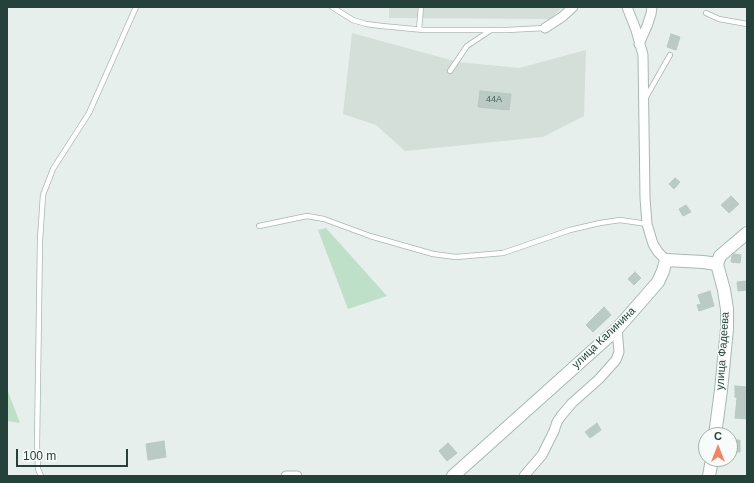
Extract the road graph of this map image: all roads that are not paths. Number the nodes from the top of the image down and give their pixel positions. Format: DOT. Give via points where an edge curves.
graph roads {
  1 [pos="136,7"];
  2 [pos="332,7"];
  3 [pos="421,7"];
  4 [pos="573,7"];
  5 [pos="627,7"];
  6 [pos="652,7"];
  7 [pos="706,13"];
  8 [pos="747,24"];
  9 [pos="545,28"];
  10 [pos="419,29"];
  11 [pos="491,30"];
  12 [pos="640,44"];
  13 [pos="670,55"];
  14 [pos="450,71"];
  15 [pos="644,101"];
  16 [pos="647,224"];
  17 [pos="259,226"];
  18 [pos="747,233"];
  19 [pos="666,260"];
  20 [pos="717,264"];
  21 [pos="617,329"];
  22 [pos="716,427"];
  23 [pos="41,476"];
  24 [pos="286,476"];
  25 [pos="297,476"];
  26 [pos="453,476"];
  27 [pos="524,476"];
  1 -- 23 [label="lane" via="89,113 53,169 43,194 36,446"];
  2 -- 10 [label="lane" via="353,20 366,24"];
  3 -- 10 [label="lane"];
  4 -- 9 [label="street" via="562,18"];
  5 -- 12 [label="street"];
  6 -- 12 [label="street"];
  7 -- 8 [label="lane" via="719,19"];
  9 -- 11 [label="lane"];
  10 -- 11 [label="lane"];
  11 -- 14 [label="lane" via="467,46"];
  12 -- 15 [label="street" via="643,55"];
  13 -- 15 [label="lane"];
  15 -- 16 [label="street"];
  16 -- 17 [label="lane" via="620,220 600,223 570,230 503,253 456,257 433,254 370,236 324,219 307,216"];
  16 -- 19 [label="street" via="653,244"];
  18 -- 20 [label="street" via="720,256"];
  19 -- 20 [label="street"];
  19 -- 21 [label="street, улица Калинина" via="658,282"];
  20 -- 22 [label="street, улица Фадеева" via="724,290 727,329"];
  21 -- 26 [label="street, улица Калинина"];
  21 -- 27 [label="street" via="619,352 616,360 561,416 542,455"];
  24 -- 25 [label="street"];
}
